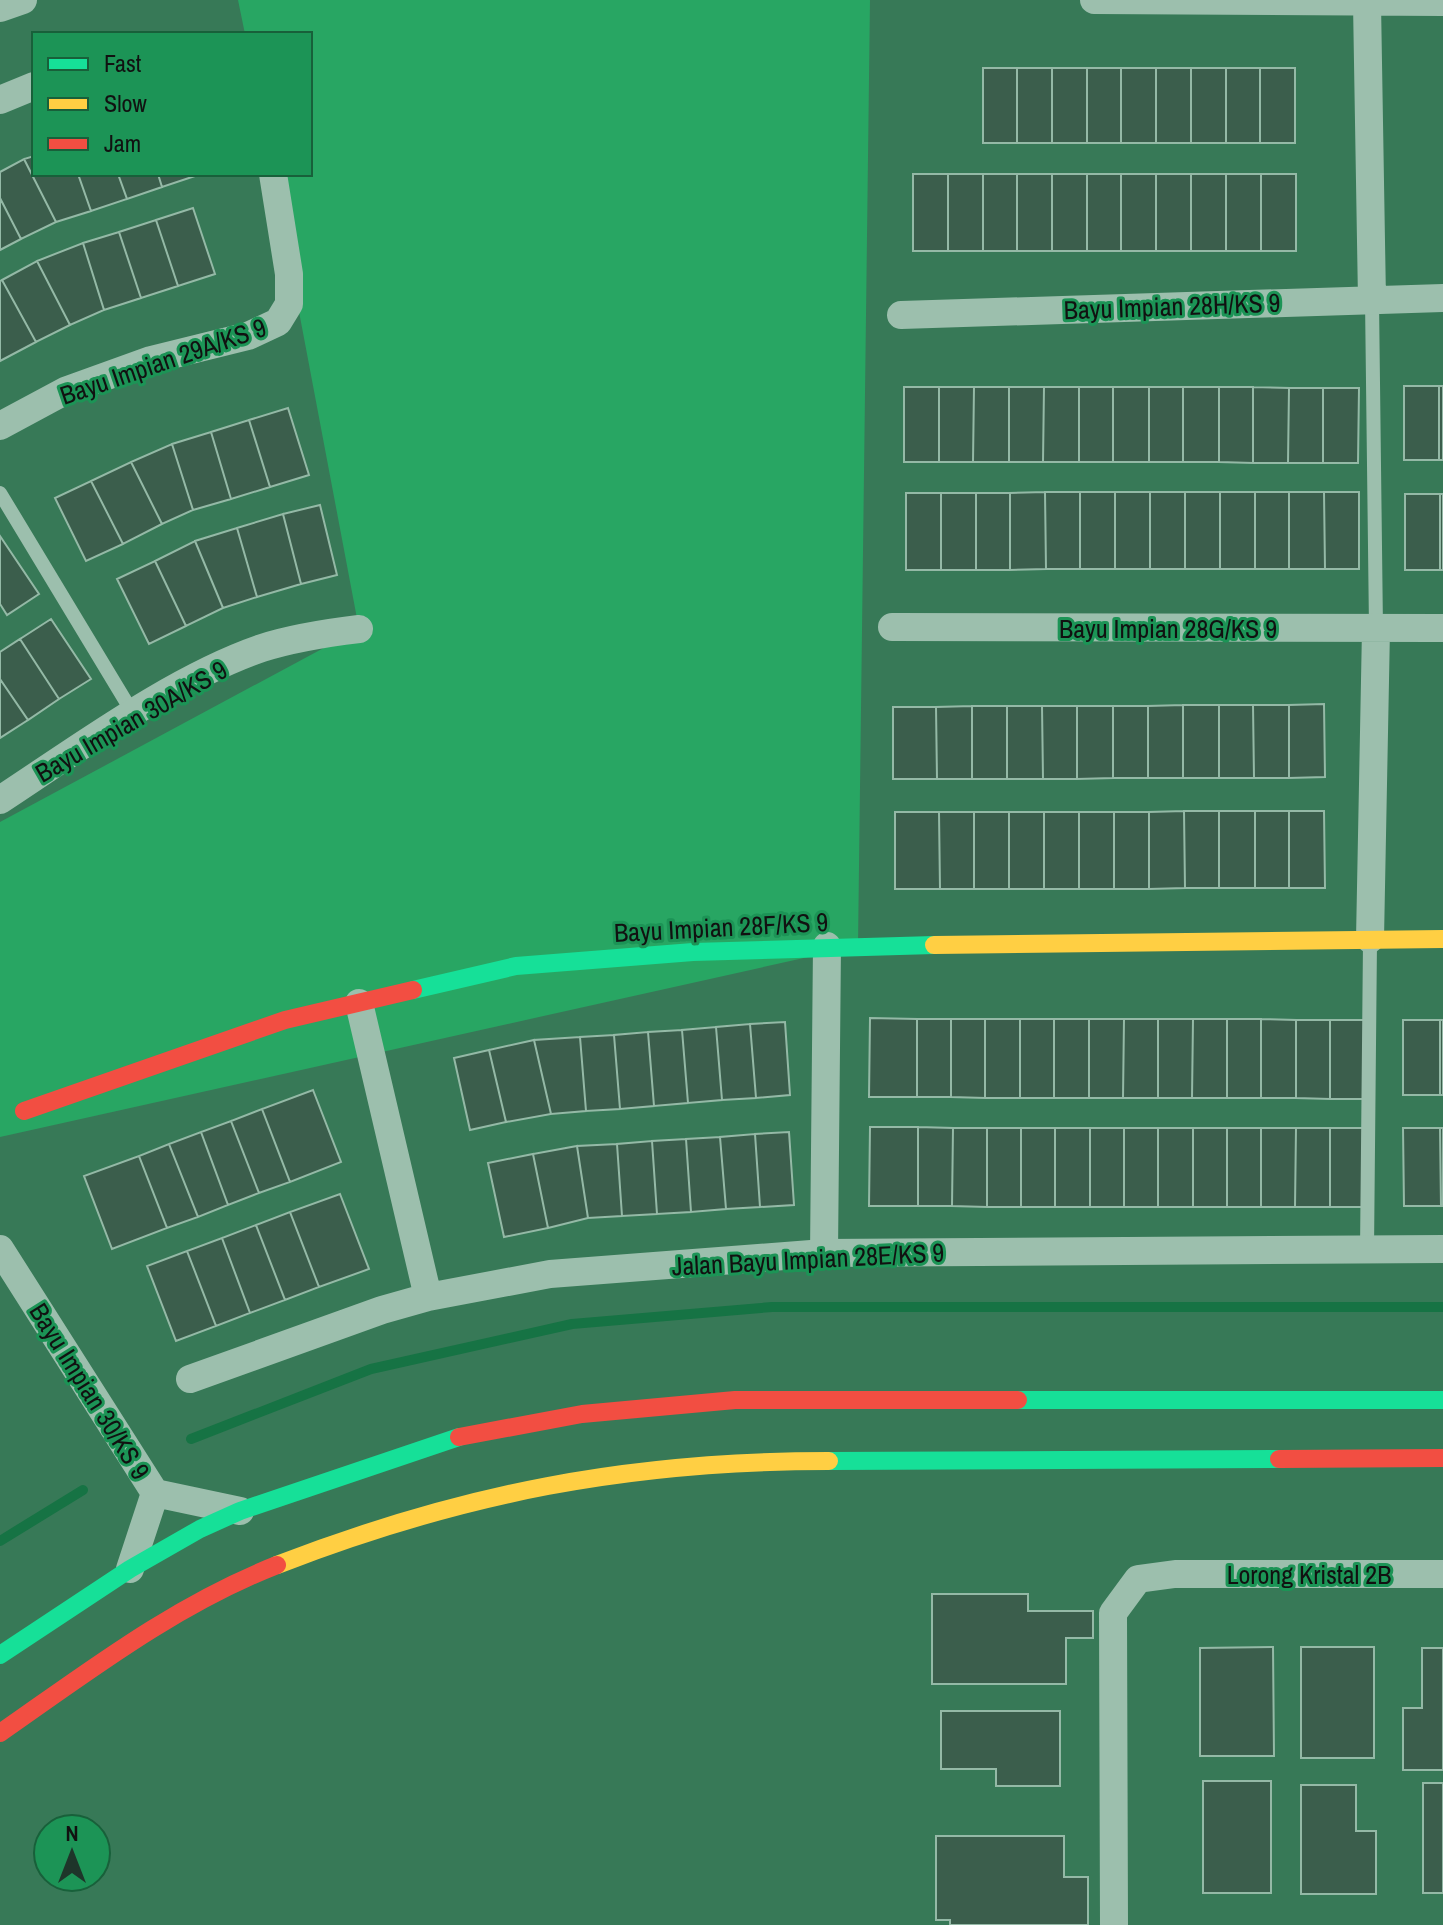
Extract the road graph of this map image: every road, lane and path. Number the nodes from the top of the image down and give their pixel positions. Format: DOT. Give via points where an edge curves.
graph roads {
  1 [pos="23,0"];
  2 [pos="1094,0"];
  3 [pos="1443,2"];
  4 [pos="1367,3"];
  5 [pos="0,8"];
  6 [pos="32,87"];
  7 [pos="0,100"];
  8 [pos="273,176"];
  9 [pos="1443,298"];
  10 [pos="1372,300"];
  11 [pos="901,315"];
  12 [pos="0,426"];
  13 [pos="0,493"];
  14 [pos="892,627"];
  15 [pos="1443,628"];
  16 [pos="359,629"];
  17 [pos="1376,629"];
  18 [pos="134,715"];
  19 [pos="0,800"];
  20 [pos="1370,939"];
  21 [pos="1443,939"];
  22 [pos="827,946"];
  23 [pos="359,1003"];
  24 [pos="24,1111"];
  25 [pos="0,1249"];
  26 [pos="1443,1249"];
  27 [pos="1367,1250"];
  28 [pos="824,1253"];
  29 [pos="428,1297"];
  30 [pos="190,1379"];
  31 [pos="1443,1400"];
  32 [pos="1443,1458"];
  33 [pos="155,1493"];
  34 [pos="240,1511"];
  35 [pos="130,1569"];
  36 [pos="1443,1574"];
  37 [pos="0,1655"];
  38 [pos="0,1733"];
  39 [pos="1114,1925"];
  1 -- 5 [label="street"];
  2 -- 4 [label="street"];
  3 -- 4 [label="street"];
  4 -- 10 [label="street"];
  6 -- 7 [label="street"];
  8 -- 12 [label="street, Bayu Impian 29A/KS 9" via="289,274 289,304 278,322 248,336 151,360 65,391"];
  9 -- 10 [label="street, Bayu Impian 28H/KS 9"];
  10 -- 11 [label="street, Bayu Impian 28H/KS 9"];
  10 -- 17 [label="lane"];
  13 -- 18 [label="lane"];
  14 -- 17 [label="street, Bayu Impian 28G/KS 9"];
  15 -- 17 [label="street, Bayu Impian 28G/KS 9"];
  16 -- 18 [label="street, Bayu Impian 30A/KS 9" via="261,649 194,679"];
  17 -- 20 [label="street"];
  18 -- 19 [label="street, Bayu Impian 30A/KS 9"];
  20 -- 21 [label="street, Bayu Impian 28F/KS 9"];
  20 -- 22 [label="street, Bayu Impian 28F/KS 9"];
  20 -- 27 [label="lane"];
  22 -- 23 [label="street, Bayu Impian 28F/KS 9" via="516,966"];
  22 -- 28 [label="street"];
  23 -- 24 [label="street, Bayu Impian 28F/KS 9" via="285,1020"];
  23 -- 29 [label="street"];
  25 -- 33 [label="street, Bayu Impian 30/KS 9"];
  26 -- 27 [label="street, Jalan Bayu Impian 28E/KS 9"];
  27 -- 28 [label="street, Jalan Bayu Impian 28E/KS 9"];
  28 -- 29 [label="street, Jalan Bayu Impian 28E/KS 9" via="550,1274"];
  29 -- 30 [label="street, Jalan Bayu Impian 28E/KS 9"];
  31 -- 34 [label="street" via="735,1407 582,1414 454,1438"];
  32 -- 38 [label="street" via="734,1453 593,1476 467,1501 344,1539 226,1585 157,1624"];
  33 -- 34 [label="street, Bayu Impian 30/KS 9"];
  33 -- 35 [label="street, Bayu Impian 30/KS 9"];
  34 -- 35 [label="street"];
  35 -- 37 [label="street"];
  36 -- 39 [label="street, Lorong Kristal 2B" via="1175,1574 1138,1579 1113,1613"];
}
